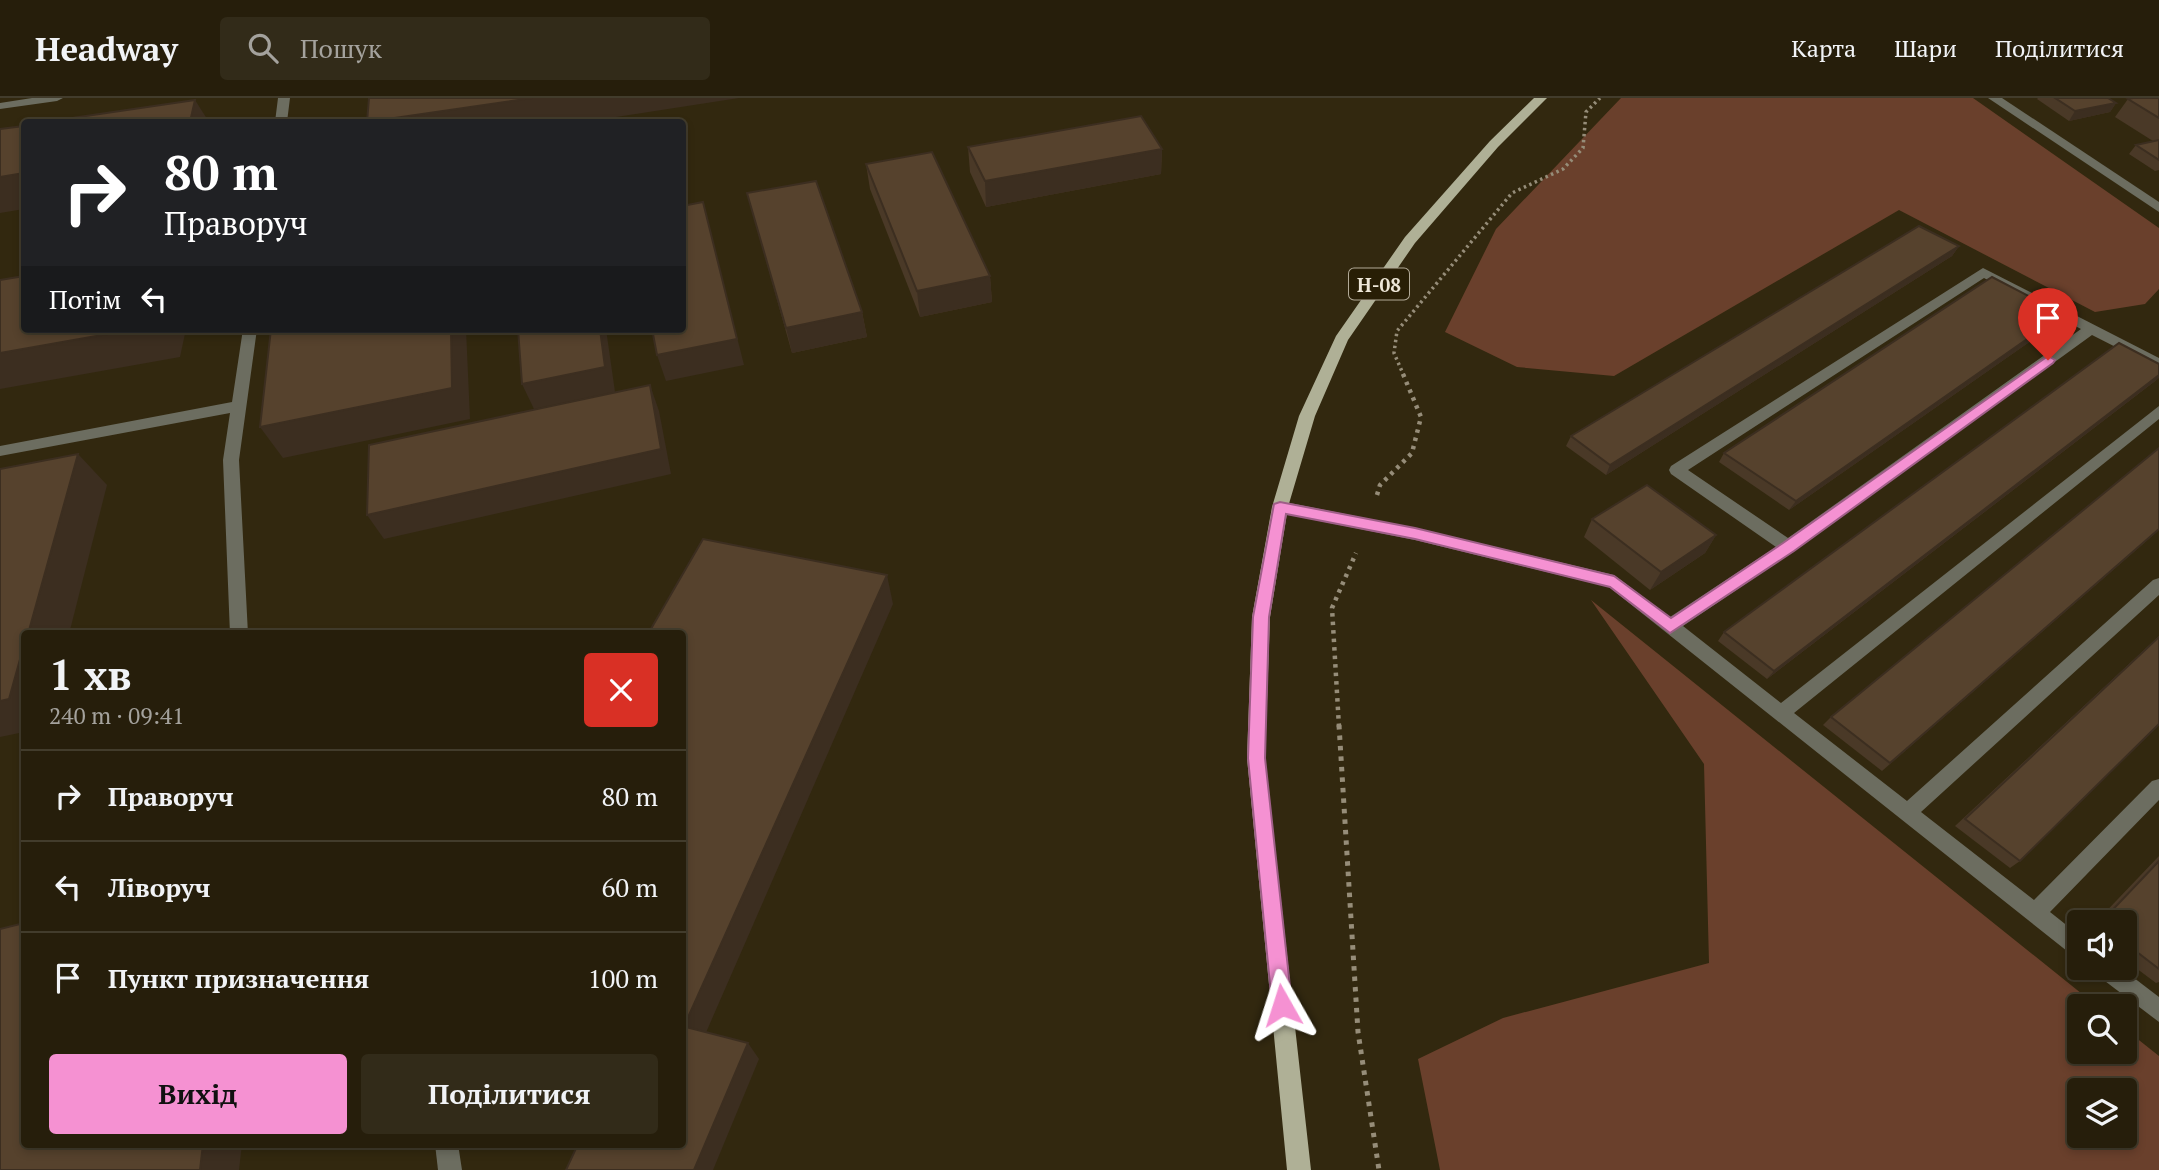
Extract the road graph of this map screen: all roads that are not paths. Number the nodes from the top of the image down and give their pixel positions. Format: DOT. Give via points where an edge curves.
graph roads {
  1 [pos="57,98"];
  2 [pos="285,98"];
  3 [pos="1541,98"];
  4 [pos="1994,98"];
  5 [pos="0,106"];
  6 [pos="282,119"];
  7 [pos="2159,208"];
  8 [pos="2091,329"];
  9 [pos="249,333"];
  10 [pos="2159,365"];
  11 [pos="239,406"];
  12 [pos="2159,411"];
  13 [pos="0,451"];
  14 [pos="1280,508"];
  15 [pos="1788,547"];
  16 [pos="2159,585"];
  17 [pos="1670,626"];
  18 [pos="239,630"];
  19 [pos="1780,713"];
  20 [pos="2159,787"];
  21 [pos="1907,813"];
  22 [pos="2035,914"];
  23 [pos="2067,939"];
  24 [pos="2119,980"];
  25 [pos="2159,1011"];
  26 [pos="447,1148"];
  27 [pos="450,1170"];
  28 [pos="1299,1170"];
  1 -- 5 [label="street"];
  2 -- 6 [label="street"];
  3 -- 14 [label="main road, Н-08" via="1410,240 1340,339 1307,415"];
  4 -- 7 [label="street"];
  8 -- 10 [label="street"];
  8 -- 15 [label="street"];
  8 -- 15 [label="street" via="1983,272 1678,470"];
  9 -- 11 [label="street"];
  11 -- 13 [label="street"];
  11 -- 18 [label="street" via="231,460"];
  12 -- 19 [label="street"];
  14 -- 17 [label="street" via="1614,582"];
  14 -- 28 [label="main road, Н-08" via="1261,617 1256,758"];
  15 -- 17 [label="street"];
  16 -- 21 [label="street"];
  17 -- 19 [label="street"];
  19 -- 21 [label="street"];
  20 -- 22 [label="street"];
  21 -- 22 [label="street"];
  22 -- 23 [label="street"];
  24 -- 25 [label="street"];
  26 -- 27 [label="street"];
}
